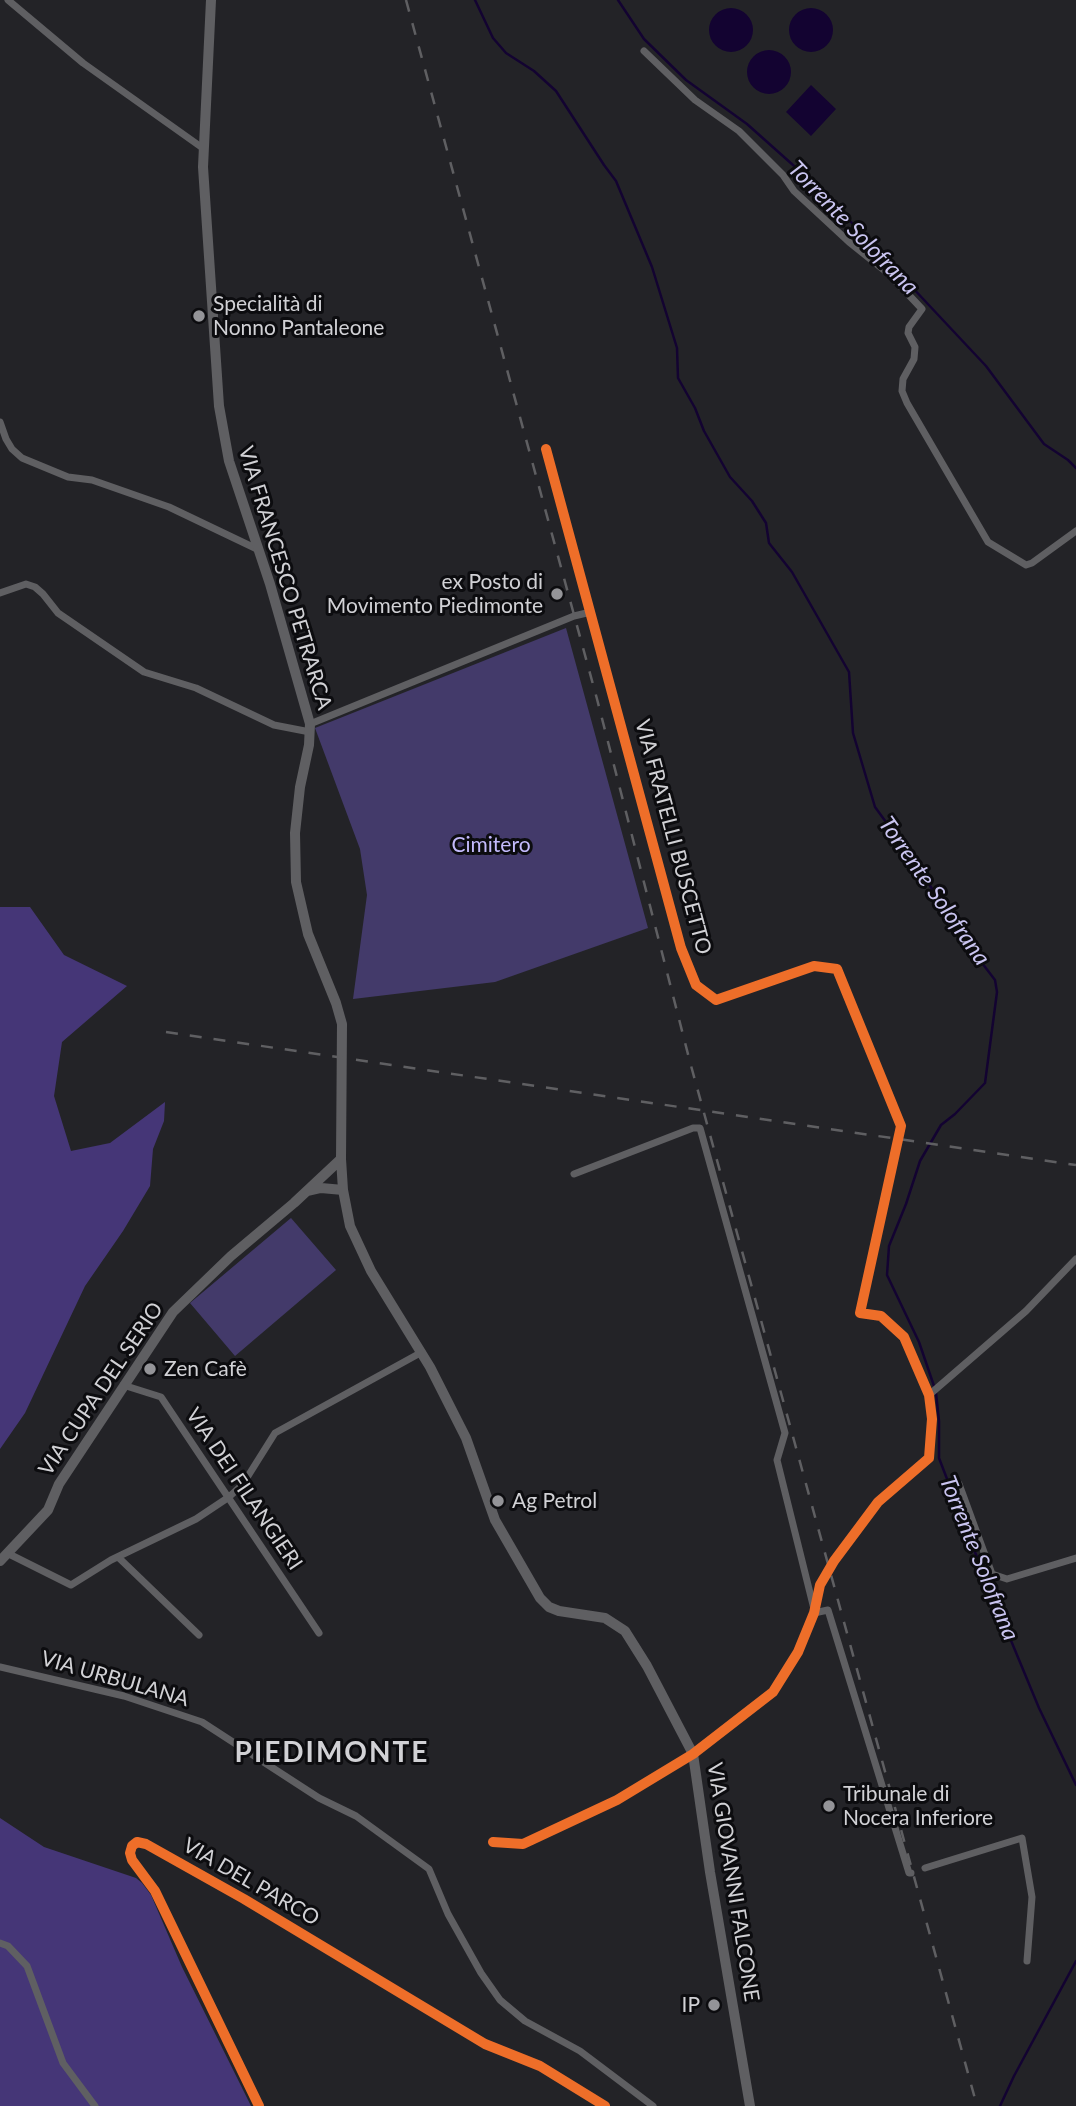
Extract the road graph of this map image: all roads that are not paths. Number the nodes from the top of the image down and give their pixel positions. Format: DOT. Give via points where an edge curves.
graph roads {
  1 [pos="8,0"];
  2 [pos="211,0"];
  3 [pos="645,51"];
  4 [pos="204,149"];
  5 [pos="0,422"];
  6 [pos="546,449"];
  7 [pos="1076,531"];
  8 [pos="258,550"];
  9 [pos="0,593"];
  10 [pos="592,612"];
  11 [pos="310,728"];
  12 [pos="341,1159"];
  13 [pos="574,1174"];
  14 [pos="308,1191"];
  15 [pos="343,1191"];
  16 [pos="1075,1262"];
  17 [pos="422,1352"];
  18 [pos="123,1385"];
  19 [pos="934,1391"];
  20 [pos="959,1484"];
  21 [pos="229,1497"];
  22 [pos="118,1556"];
  23 [pos="3,1557"];
  24 [pos="1076,1558"];
  25 [pos="814,1613"];
  26 [pos="319,1633"];
  27 [pos="200,1635"];
  28 [pos="0,1667"];
  29 [pos="693,1754"];
  30 [pos="494,1842"];
  31 [pos="925,1868"];
  32 [pos="911,1872"];
  33 [pos="0,1943"];
  34 [pos="1027,1961"];
  35 [pos="95,2106"];
  36 [pos="259,2106"];
  37 [pos="605,2106"];
  38 [pos="653,2106"];
  39 [pos="750,2106"];
  1 -- 4 [label="street" via="83,63"];
  2 -- 4 [label="main road, VIA FRANCESCO PETRARCA"];
  3 -- 7 [label="street" via="695,100 739,131 794,191 922,309 909,327 914,359 902,391 988,542 1026,565"];
  4 -- 8 [label="main road, VIA FRANCESCO PETRARCA" via="223,438"];
  5 -- 8 [label="street" via="12,449 22,458 169,507"];
  6 -- 10 [label="street, VIA FRATELLI BUSCETTO"];
  8 -- 11 [label="main road, VIA FRANCESCO PETRARCA"];
  9 -- 11 [label="street" via="26,584 35,587 58,614 144,672 196,688 274,725"];
  10 -- 11 [label="street"];
  10 -- 19 [label="street, VIA FRATELLI BUSCETTO" via="681,948 696,985 716,1000 814,966 837,969 901,1126 860,1313 881,1316 904,1337"];
  11 -- 12 [label="main road, VIA FRANCESCO PETRARCA" via="295,833 295,870 308,934 342,1024"];
  12 -- 14 [label="main road, VIA CUPA DEL SERIO"];
  12 -- 15 [label="main road, VIA GIOVANNI FALCONE"];
  13 -- 25 [label="street" via="700,1128 785,1433 777,1460"];
  14 -- 15 [label="main road"];
  14 -- 18 [label="main road, VIA CUPA DEL SERIO" via="173,1311"];
  15 -- 17 [label="main road, VIA GIOVANNI FALCONE" via="364,1257"];
  16 -- 19 [label="street"];
  17 -- 21 [label="street" via="275,1433 243,1484"];
  17 -- 29 [label="main road, VIA GIOVANNI FALCONE" via="466,1438 495,1520 540,1598 559,1611 605,1618 625,1631"];
  18 -- 21 [label="street, VIA DEI FILANGIERI" via="160,1397"];
  18 -- 23 [label="main road, VIA CUPA DEL SERIO" via="59,1484 48,1510"];
  19 -- 25 [label="street, VIA FRATELLI BUSCETTO" via="929,1458 878,1502 834,1560 820,1585"];
  20 -- 24 [label="street" via="992,1574 1007,1579"];
  21 -- 22 [label="street" via="196,1519"];
  21 -- 26 [label="street, VIA DEI FILANGIERI"];
  22 -- 23 [label="street" via="71,1585"];
  22 -- 27 [label="street"];
  25 -- 29 [label="street, VIA FRATELLI BUSCETTO" via="798,1653 773,1692"];
  25 -- 32 [label="street" via="828,1610"];
  28 -- 38 [label="street, VIA URBULANA" via="124,1696 202,1723 319,1798 356,1816 429,1869 448,1914 500,2000 525,2021 580,2051"];
  29 -- 30 [label="street, VIA FRATELLI BUSCETTO" via="617,1800 523,1844"];
  29 -- 39 [label="main road, VIA GIOVANNI FALCONE"];
  31 -- 34 [label="street" via="1022,1838 1032,1897"];
  33 -- 35 [label="street" via="27,1966 62,2063"];
  36 -- 37 [label="street, VIA DEL PARCO" via="155,1892 132,1860 130,1853 137,1842 244,1899 485,2044 540,2066"];
}
